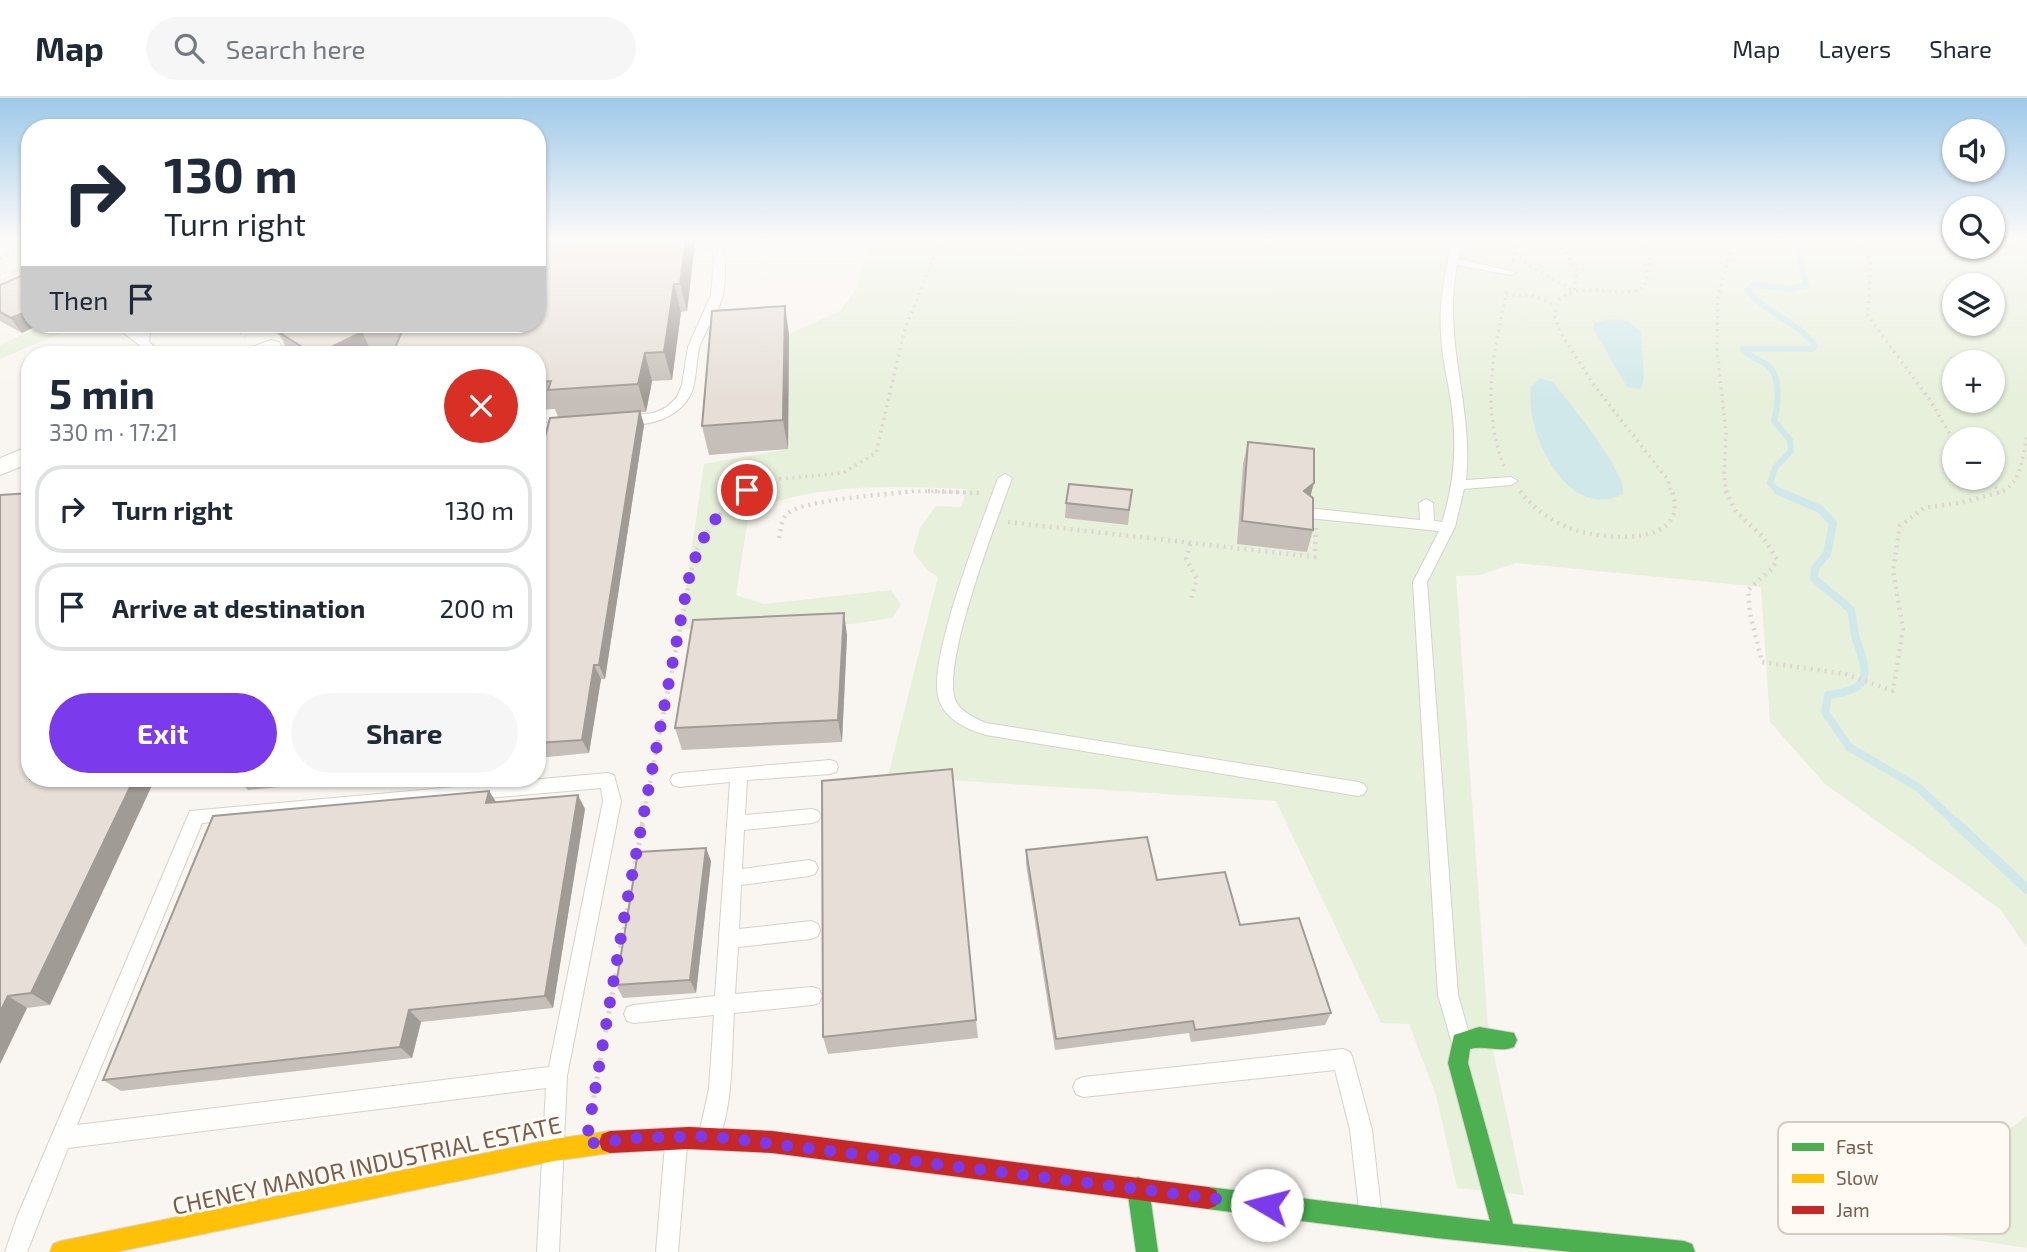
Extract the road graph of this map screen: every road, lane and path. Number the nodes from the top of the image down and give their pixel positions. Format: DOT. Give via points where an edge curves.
graph roads {
  1 [pos="717,292"];
  2 [pos="918,292"];
  3 [pos="1447,292"];
  4 [pos="1507,292"];
  5 [pos="1572,292"];
  6 [pos="1586,292"];
  7 [pos="1635,292"];
  8 [pos="1719,292"];
  9 [pos="1869,292"];
  10 [pos="1506,295"];
  11 [pos="1555,305"];
  12 [pos="131,333"];
  13 [pos="145,333"];
  14 [pos="143,342"];
  15 [pos="148,346"];
  16 [pos="603,422"];
  17 [pos="578,423"];
  18 [pos="1946,427"];
  19 [pos="546,428"];
  20 [pos="2027,436"];
  21 [pos="21,458"];
  22 [pos="0,467"];
  23 [pos="1005,478"];
  24 [pos="1511,481"];
  25 [pos="1460,485"];
  26 [pos="2000,492"];
  27 [pos="999,495"];
  28 [pos="1426,503"];
  29 [pos="1312,513"];
  30 [pos="990,520"];
  31 [pos="1427,525"];
  32 [pos="1448,527"];
  33 [pos="779,538"];
  34 [pos="1190,544"];
  35 [pos="1191,600"];
  36 [pos="830,767"];
  37 [pos="739,775"];
  38 [pos="679,780"];
  39 [pos="546,785"];
  40 [pos="528,787"];
  41 [pos="1358,789"];
  42 [pos="812,816"];
  43 [pos="736,823"];
  44 [pos="809,868"];
  45 [pos="733,878"];
  46 [pos="811,930"];
  47 [pos="729,939"];
  48 [pos="812,996"];
  49 [pos="726,1006"];
  50 [pos="634,1014"];
  51 [pos="1507,1040"];
  52 [pos="1461,1042"];
  53 [pos="557,1076"];
  54 [pos="1083,1087"];
  55 [pos="677,1136"];
  56 [pos="709,1136"];
  57 [pos="62,1138"];
  58 [pos="586,1144"];
  59 [pos="554,1150"];
  60 [pos="1138,1188"];
  61 [pos="1371,1219"];
  62 [pos="1502,1240"];
  63 [pos="100,1248"];
  64 [pos="16,1252"];
  65 [pos="61,1252"];
  66 [pos="548,1252"];
  67 [pos="667,1252"];
  68 [pos="1147,1252"];
  69 [pos="1684,1252"];
  1 -- 16 [label="lane" via="695,346 680,403 654,418"];
  2 -- 58 [label="path" via="904,332 876,453 843,473 772,479 747,490 728,502 695,552 628,894"];
  3 -- 25 [label="lane" via="1446,326 1460,425"];
  4 -- 10 [label="path"];
  5 -- 11 [label="path"];
  6 -- 7 [label="path"];
  8 -- 26 [label="path" via="1717,349 1727,498 1777,559 1748,590 1762,662 1846,674 1893,691 1903,629 1893,571 1900,526 1924,508"];
  9 -- 18 [label="path" via="1868,316"];
  10 -- 11 [label="path" via="1531,295"];
  10 -- 24 [label="path" via="1489,384 1496,444"];
  11 -- 24 [label="path" via="1554,316 1566,341 1601,396 1668,480 1675,510 1670,523 1653,534 1639,538 1591,535 1553,520"];
  12 -- 14 [label="lane"];
  13 -- 14 [label="lane"];
  14 -- 15 [label="lane"];
  17 -- 19 [label="lane"];
  20 -- 26 [label="path" via="2018,478"];
  21 -- 22 [label="street"];
  23 -- 27 [label="lane"];
  24 -- 25 [label="lane"];
  25 -- 32 [label="lane"];
  27 -- 30 [label="lane"];
  27 -- 33 [label="path" via="915,491 808,505 788,513"];
  28 -- 31 [label="lane"];
  29 -- 31 [label="lane"];
  29 -- 34 [label="path" via="1315,557"];
  30 -- 34 [label="path"];
  30 -- 41 [label="lane" via="944,685 960,718 986,729"];
  31 -- 32 [label="lane"];
  32 -- 52 [label="lane" via="1420,582 1447,983"];
  34 -- 35 [label="path" via="1184,558 1197,579"];
  36 -- 37 [label="lane"];
  37 -- 38 [label="lane"];
  37 -- 43 [label="lane"];
  39 -- 53 [label="lane" via="608,780 612,801"];
  40 -- 57 [label="lane" via="196,816"];
  42 -- 43 [label="lane"];
  43 -- 45 [label="lane"];
  44 -- 45 [label="lane"];
  45 -- 47 [label="lane"];
  46 -- 47 [label="lane"];
  47 -- 49 [label="lane"];
  48 -- 49 [label="lane"];
  49 -- 50 [label="lane"];
  49 -- 56 [label="lane" via="719,1088"];
  51 -- 52 [label="street" via="1479,1037"];
  52 -- 62 [label="street" via="1458,1063"];
  53 -- 57 [label="lane"];
  53 -- 59 [label="lane"];
  54 -- 61 [label="lane" via="1343,1059 1361,1130"];
  55 -- 56 [label="street, CHENEY MANOR INDUSTRIAL ESTATE"];
  55 -- 58 [label="street, CHENEY MANOR INDUSTRIAL ESTATE"];
  55 -- 67 [label="lane"];
  56 -- 60 [label="street, CHENEY MANOR INDUSTRIAL ESTATE"];
  57 -- 64 [label="lane"];
  58 -- 59 [label="street, CHENEY MANOR INDUSTRIAL ESTATE"];
  59 -- 63 [label="street, CHENEY MANOR INDUSTRIAL ESTATE" via="202,1232"];
  59 -- 66 [label="lane"];
  60 -- 61 [label="street, CHENEY MANOR INDUSTRIAL ESTATE"];
  60 -- 68 [label="street"];
  61 -- 62 [label="street, CHENEY MANOR INDUSTRIAL ESTATE"];
  62 -- 69 [label="street, CHENEY MANOR INDUSTRIAL ESTATE"];
  63 -- 65 [label="street, CHENEY MANOR INDUSTRIAL ESTATE"];
}
